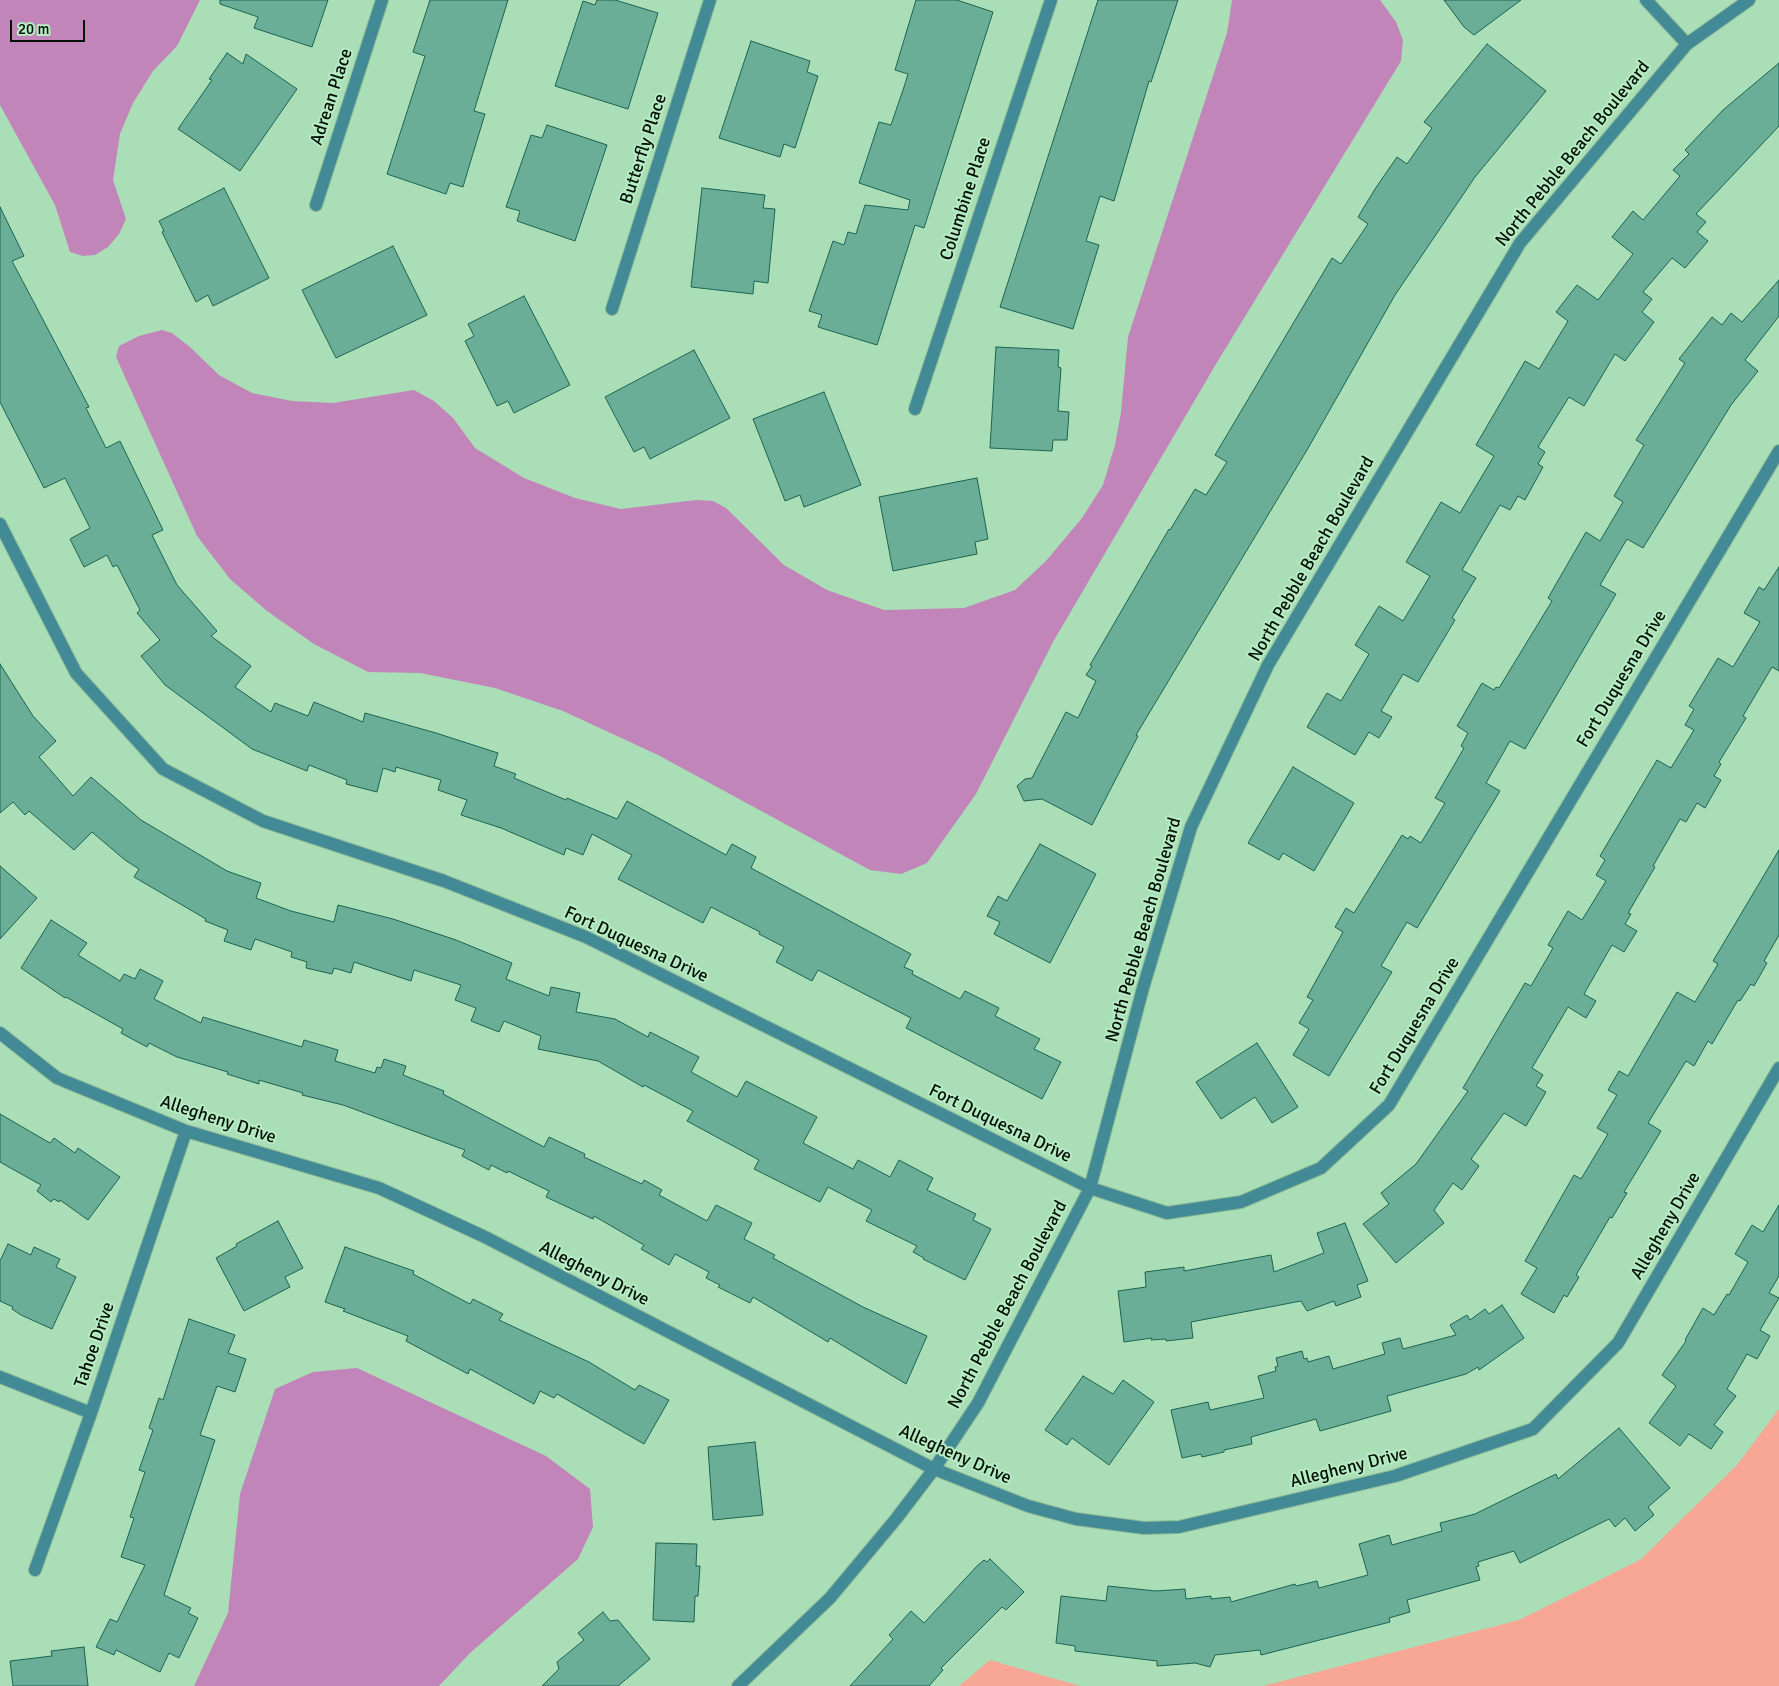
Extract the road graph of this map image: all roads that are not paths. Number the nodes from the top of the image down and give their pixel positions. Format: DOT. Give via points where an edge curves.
graph roads {
  1 [pos="382,0"];
  2 [pos="710,0"];
  3 [pos="1051,0"];
  4 [pos="1646,0"];
  5 [pos="1749,0"];
  6 [pos="1687,44"];
  7 [pos="316,204"];
  8 [pos="612,309"];
  9 [pos="915,408"];
  10 [pos="1779,451"];
  11 [pos="0,524"];
  12 [pos="0,1033"];
  13 [pos="1779,1068"];
  14 [pos="186,1130"];
  15 [pos="1090,1188"];
  16 [pos="0,1377"];
  17 [pos="91,1413"];
  18 [pos="934,1469"];
  19 [pos="35,1570"];
  20 [pos="738,1686"];
  1 -- 7 [label="street, Adrean Place"];
  2 -- 8 [label="street, Butterfly Place"];
  3 -- 9 [label="street, Columbine Place"];
  4 -- 6 [label="street"];
  5 -- 6 [label="street, North Pebble Beach Boulevard"];
  6 -- 15 [label="street, North Pebble Beach Boulevard" via="1520,242 1268,666 1191,827 1143,988"];
  10 -- 15 [label="street, Fort Duquesna Drive" via="1389,1105 1321,1168 1240,1202 1167,1213"];
  11 -- 15 [label="street, Fort Duquesna Drive" via="76,673 163,769 263,821 444,881 586,937"];
  12 -- 14 [label="street, Allegheny Drive" via="57,1078"];
  13 -- 18 [label="street, Allegheny Drive" via="1618,1343 1534,1429 1395,1476 1179,1527 1144,1528 1076,1519 1028,1506"];
  14 -- 17 [label="street, Tahoe Drive"];
  14 -- 18 [label="street, Allegheny Drive" via="379,1188 485,1237"];
  15 -- 18 [label="street, North Pebble Beach Boulevard" via="978,1403"];
  16 -- 17 [label="street"];
  17 -- 19 [label="street, Tahoe Drive"];
  18 -- 20 [label="street, North Pebble Beach Boulevard" via="830,1598"];
}
